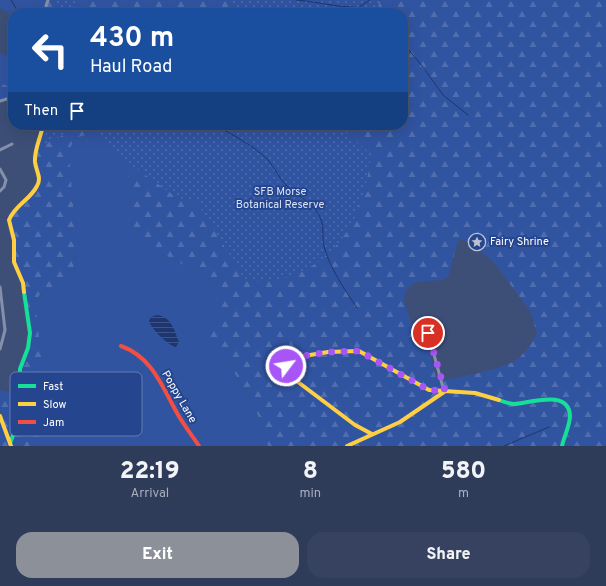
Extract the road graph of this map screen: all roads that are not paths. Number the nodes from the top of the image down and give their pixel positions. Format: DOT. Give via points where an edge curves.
graph roads {
  1 [pos="43,130"];
  2 [pos="12,144"];
  3 [pos="0,150"];
  4 [pos="0,168"];
  5 [pos="0,191"];
  6 [pos="0,287"];
  7 [pos="428,333"];
  8 [pos="121,346"];
  9 [pos="0,349"];
  10 [pos="20,372"];
  11 [pos="445,391"];
  12 [pos="0,416"];
  13 [pos="372,434"];
  14 [pos="11,444"];
  15 [pos="199,446"];
  16 [pos="347,446"];
  17 [pos="562,446"];
  1 -- 10 [label="street" via="35,156 38,184 15,209 9,220 14,240 14,262 23,283 30,333"];
  2 -- 3 [label="street"];
  4 -- 5 [label="street" via="6,180"];
  6 -- 9 [label="street" via="5,330"];
  7 -- 11 [label="street"];
  8 -- 15 [label="street, Poppy Lane" via="133,350 151,368"];
  11 -- 13 [label="street" via="400,422"];
  11 -- 13 [label="street" via="429,390 359,351 328,352 292,358 288,361 286,367 290,376 355,425"];
  11 -- 17 [label="street" via="475,393 512,404 550,399 561,401 567,406 570,416"];
  12 -- 14 [label="street"];
  13 -- 16 [label="street"];
}
